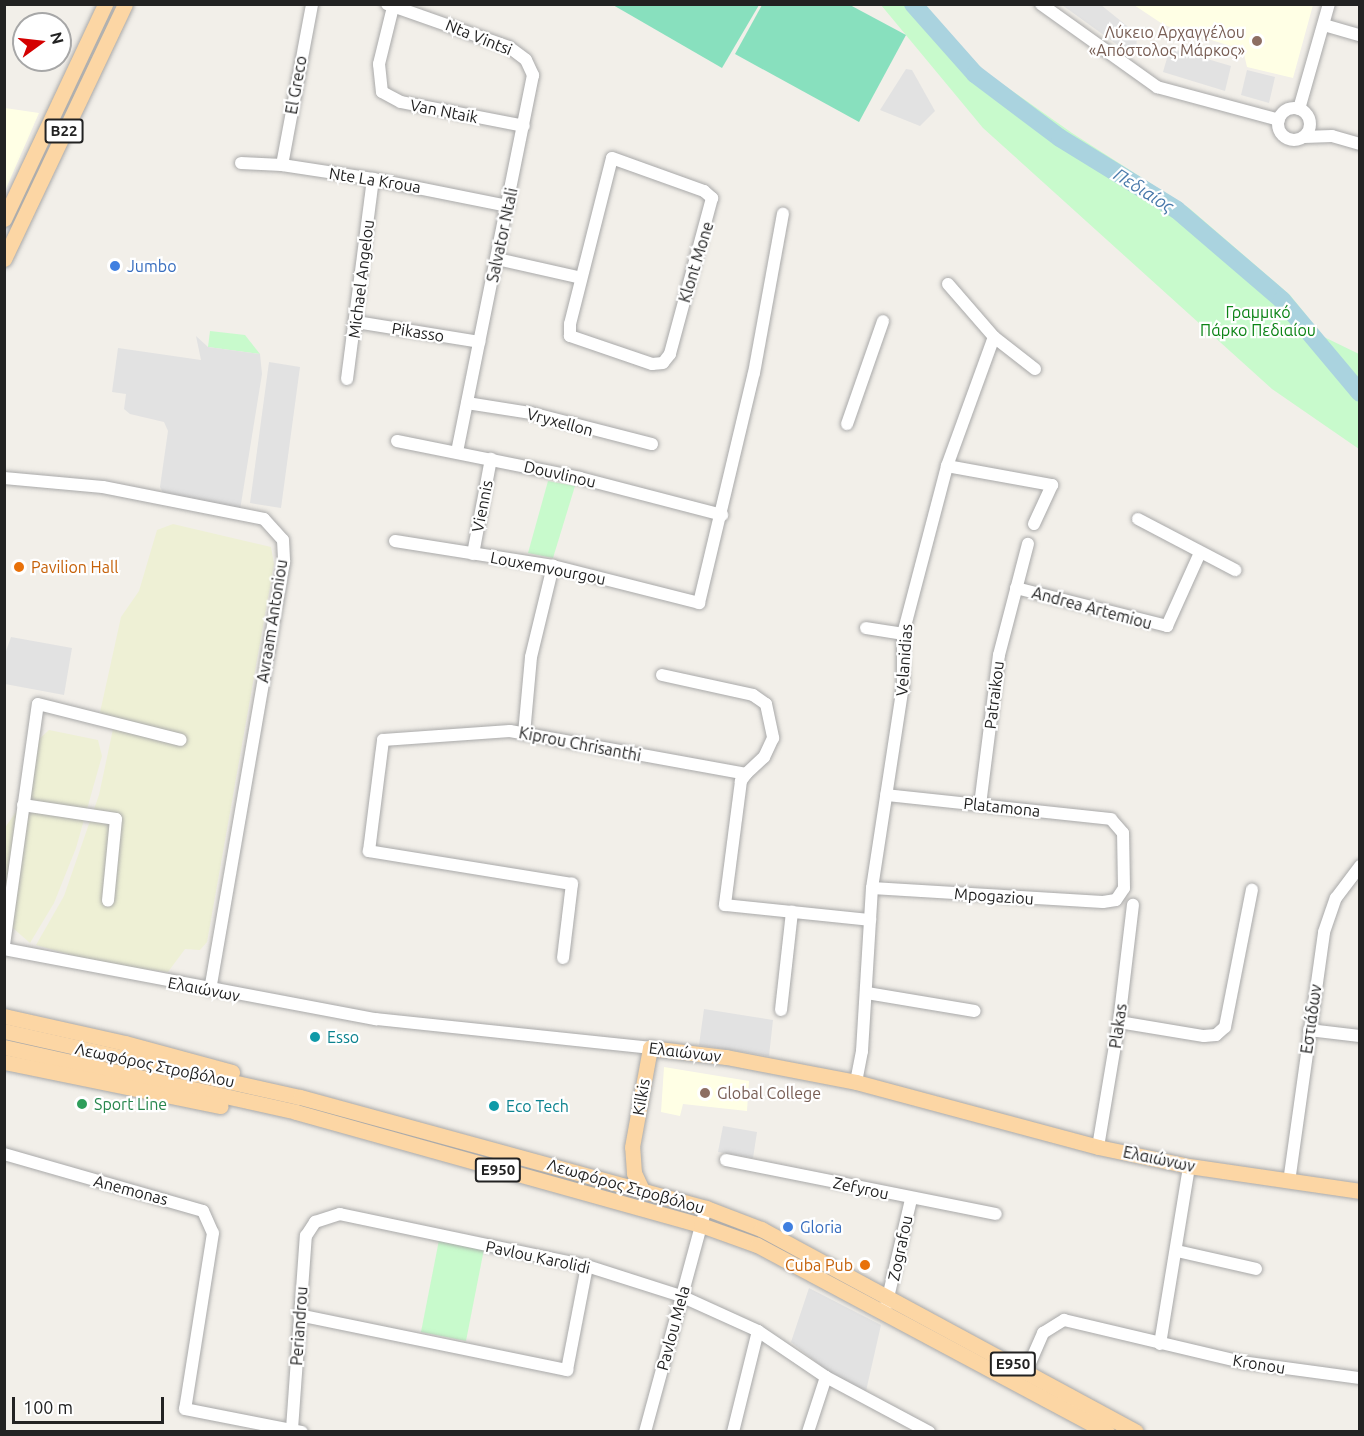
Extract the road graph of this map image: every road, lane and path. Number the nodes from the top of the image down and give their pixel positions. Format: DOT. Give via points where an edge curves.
graph roads {
  1 [pos="105,4"];
  2 [pos="124,4"];
  3 [pos="312,4"];
  4 [pos="1041,4"];
  5 [pos="1329,4"];
  6 [pos="390,6"];
  7 [pos="1324,25"];
  8 [pos="1359,35"];
  9 [pos="531,68"];
  10 [pos="1299,109"];
  11 [pos="1309,119"];
  12 [pos="1279,120"];
  13 [pos="524,126"];
  14 [pos="1304,136"];
  15 [pos="1332,136"];
  16 [pos="1359,144"];
  17 [pos="241,164"];
  18 [pos="282,165"];
  19 [pos="373,179"];
  20 [pos="508,206"];
  21 [pos="783,214"];
  22 [pos="4,219"];
  23 [pos="4,259"];
  24 [pos="497,259"];
  25 [pos="581,278"];
  26 [pos="948,284"];
  27 [pos="884,321"];
  28 [pos="356,322"];
  29 [pos="994,338"];
  30 [pos="479,342"];
  31 [pos="1035,369"];
  32 [pos="347,379"];
  33 [pos="467,403"];
  34 [pos="847,424"];
  35 [pos="397,441"];
  36 [pos="652,444"];
  37 [pos="457,452"];
  38 [pos="491,459"];
  39 [pos="947,466"];
  40 [pos="4,478"];
  41 [pos="722,515"];
  42 [pos="1138,519"];
  43 [pos="1034,524"];
  44 [pos="395,541"];
  45 [pos="1028,544"];
  46 [pos="1200,553"];
  47 [pos="473,554"];
  48 [pos="553,566"];
  49 [pos="1235,570"];
  50 [pos="1016,588"];
  51 [pos="866,628"];
  52 [pos="903,634"];
  53 [pos="662,675"];
  54 [pos="524,734"];
  55 [pos="182,740"];
  56 [pos="746,774"];
  57 [pos="886,795"];
  58 [pos="980,804"];
  59 [pos="22,805"];
  60 [pos="1359,866"];
  61 [pos="872,888"];
  62 [pos="1252,890"];
  63 [pos="1116,900"];
  64 [pos="108,901"];
  65 [pos="1133,905"];
  66 [pos="792,912"];
  67 [pos="870,920"];
  68 [pos="4,947"];
  69 [pos="563,958"];
  70 [pos="210,990"];
  71 [pos="867,993"];
  72 [pos="781,1010"];
  73 [pos="974,1011"];
  74 [pos="4,1016"];
  75 [pos="1119,1022"];
  76 [pos="1309,1030"];
  77 [pos="4,1031"];
  78 [pos="1359,1036"];
  79 [pos="4,1047"];
  80 [pos="650,1048"];
  81 [pos="4,1062"];
  82 [pos="856,1082"];
  83 [pos="300,1097"];
  84 [pos="296,1112"];
  85 [pos="1098,1146"];
  86 [pos="632,1147"];
  87 [pos="4,1154"];
  88 [pos="726,1160"];
  89 [pos="1189,1167"];
  90 [pos="604,1179"];
  91 [pos="1289,1182"];
  92 [pos="642,1190"];
  93 [pos="1359,1191"];
  94 [pos="911,1199"];
  95 [pos="706,1208"];
  96 [pos="996,1214"];
  97 [pos="312,1224"];
  98 [pos="701,1225"];
  99 [pos="1177,1251"];
  100 [pos="588,1266"];
  101 [pos="1256,1269"];
  102 [pos="681,1296"];
  103 [pos="889,1297"];
  104 [pos="884,1313"];
  105 [pos="299,1315"];
  106 [pos="758,1331"];
  107 [pos="1160,1344"];
  108 [pos="1026,1372"];
  109 [pos="826,1377"];
  110 [pos="1359,1378"];
  111 [pos="185,1409"];
  112 [pos="297,1430"];
  113 [pos="645,1431"];
  114 [pos="733,1431"];
  115 [pos="808,1431"];
  116 [pos="929,1431"];
  117 [pos="1107,1431"];
  118 [pos="1136,1431"];
  1 -- 22 [label="main road, B22"];
  2 -- 23 [label="main road, B22"];
  3 -- 18 [label="street, El Greco"];
  4 -- 12 [label="street" via="1157,87"];
  5 -- 7 [label="street"];
  6 -- 9 [label="street, Nta Vintsi" via="509,48"];
  6 -- 13 [label="street, Van Ntaik" via="379,64 382,92 401,102"];
  7 -- 8 [label="street"];
  7 -- 10 [label="street"];
  9 -- 13 [label="street, Salvator Ntali" via="533,80"];
  10 -- 11 [label="street"];
  10 -- 12 [label="street" via="1287,110"];
  11 -- 14 [label="street"];
  11 -- 15 [label="street"];
  12 -- 14 [label="street" via="1285,138"];
  13 -- 20 [label="street, Salvator Ntali"];
  14 -- 15 [label="street"];
  15 -- 16 [label="street"];
  17 -- 18 [label="street, Nte La Kroua"];
  18 -- 19 [label="street, Nte La Kroua"];
  19 -- 20 [label="street, Nte La Kroua"];
  19 -- 28 [label="street, Michael Angelou"];
  20 -- 24 [label="street, Salvator Ntali"];
  21 -- 41 [label="street"];
  24 -- 25 [label="street"];
  24 -- 30 [label="street, Salvator Ntali"];
  25 -- 25 [label="street, Klont Mone" via="570,336 652,364 663,363 670,354 712,198 704,191 612,158"];
  26 -- 29 [label="street"];
  27 -- 34 [label="street"];
  28 -- 30 [label="street, Pikasso"];
  28 -- 32 [label="street, Michael Angelou"];
  29 -- 31 [label="street"];
  29 -- 39 [label="street, Velanidias"];
  30 -- 33 [label="street, Salvator Ntali"];
  33 -- 36 [label="street, Vryxellon" via="531,413"];
  33 -- 37 [label="street, Salvator Ntali"];
  35 -- 37 [label="street, Douvlinou"];
  37 -- 38 [label="street, Douvlinou"];
  38 -- 41 [label="street, Douvlinou"];
  38 -- 47 [label="street, Viennis"];
  39 -- 43 [label="street" via="1052,485"];
  39 -- 52 [label="street, Velanidias"];
  40 -- 70 [label="street, Avraam Antoniou" via="103,487 264,519 283,540 284,562"];
  41 -- 48 [label="street, Louxemvourgou" via="699,603"];
  42 -- 46 [label="street"];
  44 -- 47 [label="street, Louxemvourgou"];
  45 -- 50 [label="street, Patraikou"];
  46 -- 49 [label="street"];
  46 -- 50 [label="street, Andrea Artemiou" via="1167,626"];
  47 -- 48 [label="street, Louxemvourgou"];
  48 -- 54 [label="street" via="531,657"];
  50 -- 58 [label="street, Patraikou" via="999,655"];
  51 -- 52 [label="street"];
  52 -- 57 [label="street, Velanidias" via="903,686"];
  53 -- 56 [label="street" via="753,695 766,704 773,738 764,758"];
  54 -- 56 [label="street, Kiprou Chrisanthi"];
  54 -- 69 [label="street, Kiprou Chrisanthi" via="510,731 383,740 369,851 572,884"];
  55 -- 59 [label="street" via="38,704"];
  56 -- 66 [label="street" via="741,781 725,905"];
  57 -- 58 [label="street, Platamona"];
  57 -- 61 [label="street, Velanidias"];
  58 -- 63 [label="street, Platamona" via="1116,822 1123,833 1124,854 1124,888"];
  59 -- 64 [label="street" via="116,819"];
  59 -- 68 [label="street"];
  60 -- 76 [label="street, Εστιάδων" via="1336,898 1324,932"];
  61 -- 63 [label="street, Mpogaziou"];
  61 -- 67 [label="street, Velanidias"];
  62 -- 75 [label="street" via="1225,1027 1216,1035 1204,1036"];
  65 -- 75 [label="street, Plakas"];
  66 -- 67 [label="street"];
  66 -- 72 [label="street"];
  67 -- 71 [label="street, Velanidias"];
  68 -- 70 [label="street, Ελαιώνων"];
  70 -- 80 [label="street, Ελαιώνων" via="376,1019"];
  71 -- 73 [label="street"];
  71 -- 82 [label="street, Velanidias"];
  74 -- 83 [label="main road, E950" via="196,1062 273,1084"];
  75 -- 85 [label="street, Plakas"];
  76 -- 78 [label="street"];
  76 -- 91 [label="street, Εστιάδων"];
  77 -- 83 [label="main road, Λεωφόρος Στροβόλου / E950"];
  79 -- 84 [label="main road, Λεωφόρος Στροβόλου / E950"];
  80 -- 82 [label="main road, Ελαιώνων"];
  80 -- 86 [label="main road, Kilkis"];
  81 -- 84 [label="main road, E950" via="248,1111"];
  82 -- 85 [label="main road, Ελαιώνων"];
  83 -- 90 [label="main road, Λεωφόρος Στροβόλου / E950"];
  84 -- 98 [label="main road, Λεωφόρος Στροβόλου / E950"];
  85 -- 89 [label="main road, Ελαιώνων"];
  86 -- 90 [label="main road, Kilkis" via="623,1166"];
  86 -- 92 [label="main road, Kilkis" via="634,1173"];
  87 -- 111 [label="street, Anemonas" via="203,1211 213,1233"];
  88 -- 94 [label="street, Zefyrou"];
  89 -- 91 [label="main road, Ελαιώνων"];
  89 -- 99 [label="street"];
  90 -- 92 [label="main road, Λεωφόρος Στροβόλου / E950"];
  91 -- 93 [label="main road, Ελαιώνων"];
  92 -- 95 [label="main road, Λεωφόρος Στροβόλου / E950"];
  94 -- 96 [label="street, Zefyrou"];
  94 -- 103 [label="street, Zografou"];
  95 -- 98 [label="street, Pavlou Mela"];
  95 -- 103 [label="main road, Λεωφόρος Στροβόλου / E950" via="761,1229"];
  97 -- 100 [label="street, Pavlou Karolidi" via="329,1215 349,1215"];
  97 -- 105 [label="street, Periandrou" via="306,1236"];
  98 -- 102 [label="street, Pavlou Mela"];
  98 -- 104 [label="main road, Λεωφόρος Στροβόλου / E950" via="757,1245"];
  99 -- 101 [label="street"];
  99 -- 107 [label="street"];
  100 -- 102 [label="street, Pavlou Karolidi"];
  100 -- 105 [label="street" via="567,1370"];
  102 -- 106 [label="street, Pavlou Karolidi"];
  102 -- 113 [label="street, Pavlou Mela"];
  103 -- 104 [label="street, Zografou"];
  103 -- 108 [label="main road, Λεωφόρος Στροβόλου / E950"];
  104 -- 117 [label="main road, Λεωφόρος Στροβόλου / E950"];
  105 -- 112 [label="street, Periandrou"];
  106 -- 109 [label="street, Pavlou Karolidi"];
  106 -- 114 [label="street"];
  107 -- 108 [label="street, Kronou" via="1064,1320 1043,1333"];
  107 -- 110 [label="street, Kronou" via="1241,1362"];
  108 -- 118 [label="main road, Λεωφόρος Στροβόλου / E950"];
  109 -- 115 [label="street"];
  109 -- 116 [label="street, Pavlou Karolidi"];
  111 -- 112 [label="street, Periandrou"];
}
